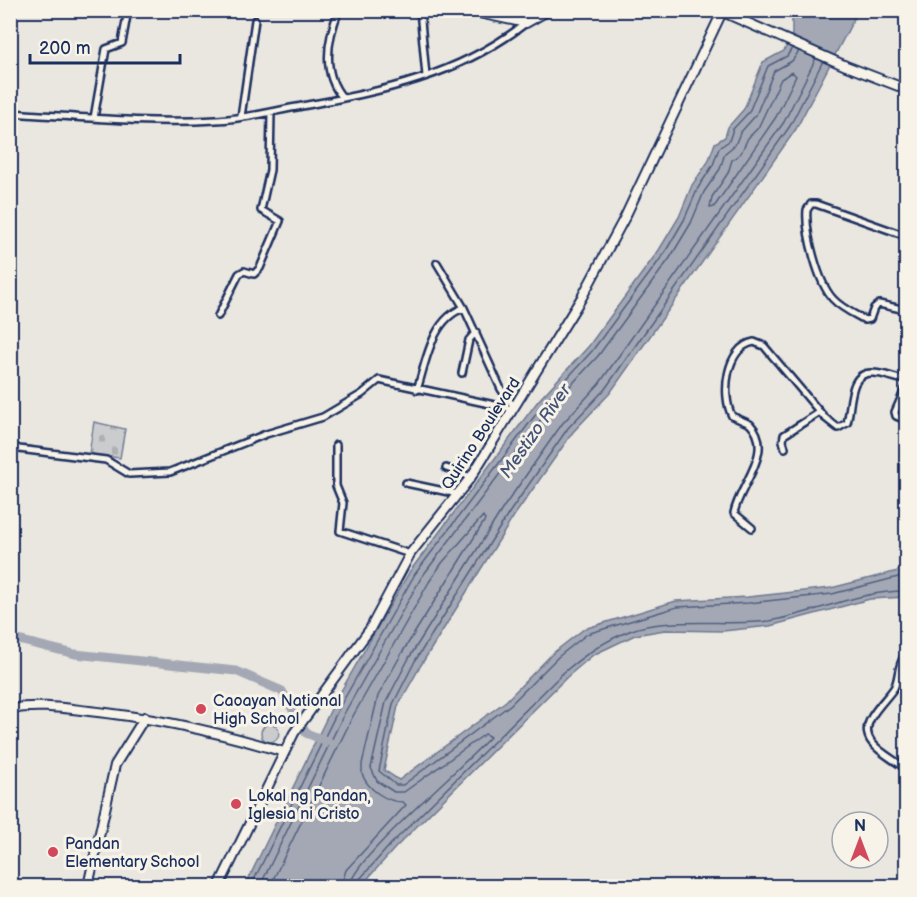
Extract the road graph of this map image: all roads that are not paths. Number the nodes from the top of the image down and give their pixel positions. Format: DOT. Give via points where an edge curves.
graph roads {
  1 [pos="128,10"];
  2 [pos="339,10"];
  3 [pos="420,10"];
  4 [pos="465,10"];
  5 [pos="549,10"];
  6 [pos="723,11"];
  7 [pos="255,20"];
  8 [pos="526,22"];
  9 [pos="426,76"];
  10 [pos="906,88"];
  11 [pos="344,98"];
  12 [pos="270,112"];
  13 [pos="10,113"];
  14 [pos="241,117"];
  15 [pos="94,118"];
  16 [pos="906,236"];
  17 [pos="437,263"];
  18 [pos="464,308"];
  19 [pos="906,310"];
  20 [pos="218,315"];
  21 [pos="476,332"];
  22 [pos="462,373"];
  23 [pos="906,380"];
  24 [pos="906,388"];
  25 [pos="417,390"];
  26 [pos="514,408"];
  27 [pos="820,412"];
  28 [pos="906,420"];
  29 [pos="10,444"];
  30 [pos="336,445"];
  31 [pos="785,448"];
  32 [pos="446,468"];
  33 [pos="471,477"];
  34 [pos="406,483"];
  35 [pos="458,494"];
  36 [pos="753,528"];
  37 [pos="410,554"];
  38 [pos="906,653"];
  39 [pos="10,709"];
  40 [pos="146,717"];
  41 [pos="284,752"];
  42 [pos="906,769"];
  43 [pos="88,886"];
  44 [pos="219,886"];
  1 -- 15 [label="street" via="122,43 106,49"];
  2 -- 11 [label="street" via="329,46 328,68 333,85"];
  3 -- 9 [label="street"];
  4 -- 8 [label="street"];
  5 -- 8 [label="street"];
  6 -- 10 [label="street"];
  6 -- 26 [label="street, Quirino Boulevard" via="600,265"];
  7 -- 14 [label="street"];
  8 -- 9 [label="street" via="474,58"];
  9 -- 11 [label="street"];
  11 -- 12 [label="street"];
  12 -- 14 [label="street"];
  12 -- 20 [label="street" via="270,170 261,210 280,221 260,268 254,274 239,274"];
  13 -- 15 [label="street"];
  14 -- 15 [label="street" via="166,121"];
  16 -- 19 [label="street" via="816,204 807,210 810,240 831,298 865,320 870,319 879,304"];
  17 -- 18 [label="street"];
  18 -- 21 [label="street"];
  18 -- 25 [label="street" via="449,316 438,329"];
  21 -- 22 [label="street" via="470,340"];
  21 -- 26 [label="street" via="501,389"];
  23 -- 27 [label="street" via="874,373 859,377 854,383 846,423 841,428"];
  24 -- 28 [label="street" via="895,412"];
  25 -- 26 [label="street"];
  25 -- 29 [label="street" via="379,380 323,417 266,434 185,468 158,474 129,474 106,460 19,449"];
  26 -- 33 [label="street, Quirino Boulevard"];
  27 -- 31 [label="street" via="784,435"];
  27 -- 36 [label="street" via="764,346 750,343 735,355 726,398 732,416 753,428 759,457 734,513"];
  30 -- 37 [label="street" via="336,486 343,503 340,531"];
  32 -- 33 [label="street"];
  33 -- 35 [label="street, Quirino Boulevard"];
  34 -- 35 [label="street"];
  35 -- 37 [label="street, Quirino Boulevard"];
  37 -- 41 [label="street, Quirino Boulevard" via="370,629"];
  38 -- 42 [label="street" via="897,668 895,686 870,718 867,731 871,742"];
  39 -- 40 [label="street" via="47,707"];
  40 -- 41 [label="street" via="221,732"];
  40 -- 43 [label="street" via="115,765"];
  41 -- 44 [label="street, Quirino Boulevard"];
}
